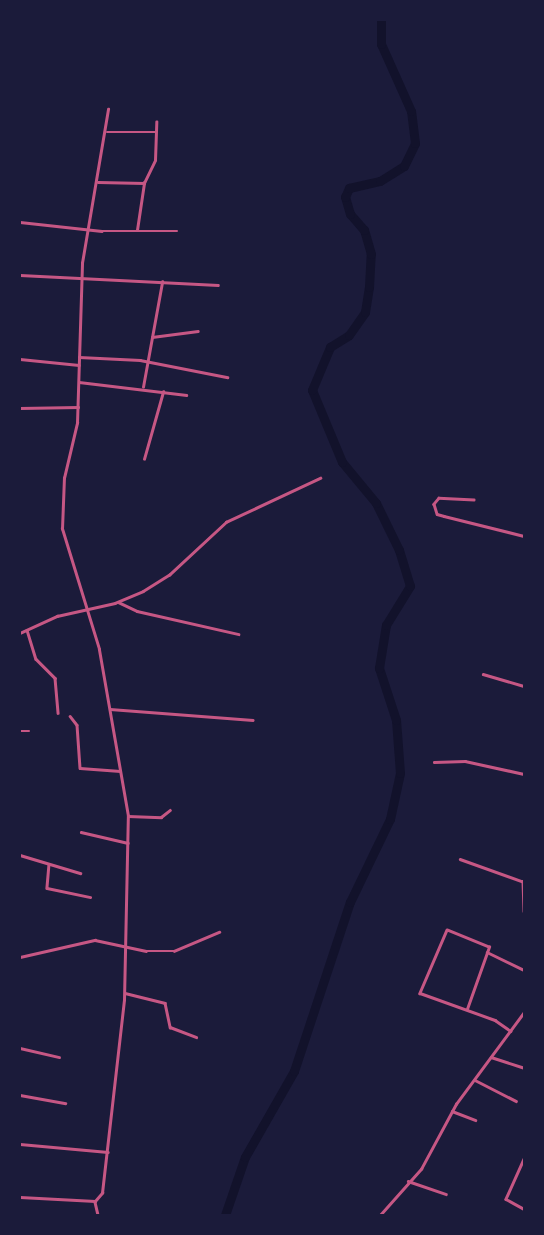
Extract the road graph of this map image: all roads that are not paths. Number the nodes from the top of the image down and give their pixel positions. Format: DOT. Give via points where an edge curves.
graph roads {
  1 [pos="108,109"];
  2 [pos="156,122"];
  3 [pos="107,132"];
  4 [pos="156,132"];
  5 [pos="98,182"];
  6 [pos="144,183"];
  7 [pos="20,222"];
  8 [pos="88,228"];
  9 [pos="137,230"];
  10 [pos="177,231"];
  11 [pos="20,275"];
  12 [pos="81,280"];
  13 [pos="162,282"];
  14 [pos="218,285"];
  15 [pos="198,331"];
  16 [pos="152,337"];
  17 [pos="78,357"];
  18 [pos="20,359"];
  19 [pos="145,361"];
  20 [pos="79,365"];
  21 [pos="227,376"];
  22 [pos="79,382"];
  23 [pos="143,387"];
  24 [pos="163,392"];
  25 [pos="186,394"];
  26 [pos="78,407"];
  27 [pos="20,408"];
  28 [pos="144,459"];
  29 [pos="320,478"];
  30 [pos="474,500"];
  31 [pos="524,536"];
  32 [pos="118,602"];
  33 [pos="86,608"];
  34 [pos="27,630"];
  35 [pos="20,633"];
  36 [pos="238,634"];
  37 [pos="483,674"];
  38 [pos="524,686"];
  39 [pos="110,709"];
  40 [pos="58,713"];
  41 [pos="70,716"];
  42 [pos="253,720"];
  43 [pos="20,731"];
  44 [pos="29,731"];
  45 [pos="434,762"];
  46 [pos="120,772"];
  47 [pos="524,774"];
  48 [pos="170,810"];
  49 [pos="128,816"];
  50 [pos="81,832"];
  51 [pos="128,843"];
  52 [pos="20,855"];
  53 [pos="460,859"];
  54 [pos="49,864"];
  55 [pos="80,873"];
  56 [pos="523,881"];
  57 [pos="90,897"];
  58 [pos="524,911"];
  59 [pos="219,932"];
  60 [pos="125,946"];
  61 [pos="487,952"];
  62 [pos="20,957"];
  63 [pos="524,970"];
  64 [pos="125,993"];
  65 [pos="467,1009"];
  66 [pos="524,1013"];
  67 [pos="511,1031"];
  68 [pos="196,1037"];
  69 [pos="20,1048"];
  70 [pos="59,1057"];
  71 [pos="491,1058"];
  72 [pos="524,1068"];
  73 [pos="474,1079"];
  74 [pos="20,1095"];
  75 [pos="516,1101"];
  76 [pos="65,1103"];
  77 [pos="452,1111"];
  78 [pos="475,1120"];
  79 [pos="20,1144"];
  80 [pos="108,1152"];
  81 [pos="524,1159"];
  82 [pos="408,1181"];
  83 [pos="446,1194"];
  84 [pos="20,1197"];
  85 [pos="95,1201"];
  86 [pos="524,1209"];
  87 [pos="98,1215"];
  88 [pos="380,1215"];
  1 -- 3 [label="street"];
  2 -- 4 [label="street"];
  3 -- 4 [label="street"];
  3 -- 5 [label="street"];
  4 -- 6 [label="street" via="155,160"];
  5 -- 6 [label="street"];
  5 -- 8 [label="street"];
  6 -- 9 [label="street"];
  7 -- 8 [label="street"];
  8 -- 9 [label="street"];
  8 -- 12 [label="street"];
  9 -- 10 [label="street"];
  11 -- 12 [label="street"];
  12 -- 13 [label="street"];
  12 -- 17 [label="street"];
  13 -- 14 [label="street"];
  13 -- 16 [label="street"];
  15 -- 16 [label="street"];
  16 -- 19 [label="street"];
  17 -- 19 [label="street"];
  17 -- 20 [label="street"];
  18 -- 20 [label="street"];
  19 -- 21 [label="street"];
  19 -- 23 [label="street"];
  20 -- 22 [label="street"];
  22 -- 23 [label="street"];
  22 -- 26 [label="street"];
  23 -- 24 [label="street"];
  24 -- 25 [label="street"];
  24 -- 28 [label="street"];
  26 -- 27 [label="street"];
  26 -- 33 [label="street" via="64,478 62,529"];
  29 -- 32 [label="street" via="226,522 169,575"];
  30 -- 31 [label="street" via="439,498 434,504 438,514"];
  32 -- 33 [label="street"];
  32 -- 36 [label="street" via="136,612"];
  33 -- 34 [label="street"];
  33 -- 39 [label="street"];
  34 -- 35 [label="street"];
  34 -- 40 [label="street" via="36,659 54,678"];
  37 -- 38 [label="street"];
  39 -- 42 [label="street"];
  39 -- 46 [label="street"];
  41 -- 46 [label="street" via="77,725 80,768"];
  43 -- 44 [label="street"];
  45 -- 47 [label="street" via="465,761"];
  46 -- 49 [label="street"];
  48 -- 49 [label="street" via="160,817"];
  49 -- 51 [label="street"];
  50 -- 51 [label="street"];
  51 -- 60 [label="street"];
  52 -- 54 [label="street"];
  53 -- 56 [label="street"];
  54 -- 55 [label="street"];
  54 -- 57 [label="street" via="47,888"];
  56 -- 58 [label="street"];
  59 -- 60 [label="street" via="174,951"];
  60 -- 62 [label="street" via="80,940"];
  60 -- 64 [label="street"];
  61 -- 63 [label="street"];
  61 -- 65 [label="street"];
  61 -- 65 [label="street" via="489,947 447,930 420,993"];
  64 -- 68 [label="street" via="165,1004 170,1027"];
  64 -- 80 [label="street"];
  65 -- 67 [label="street"];
  66 -- 67 [label="street"];
  67 -- 71 [label="street"];
  69 -- 70 [label="street"];
  71 -- 72 [label="street"];
  71 -- 73 [label="street"];
  73 -- 75 [label="street"];
  73 -- 77 [label="street"];
  74 -- 76 [label="street"];
  77 -- 78 [label="street"];
  77 -- 82 [label="street" via="437,1144"];
  79 -- 80 [label="street"];
  80 -- 85 [label="street" via="102,1193"];
  81 -- 86 [label="street" via="506,1199"];
  82 -- 83 [label="street"];
  82 -- 88 [label="street"];
  84 -- 85 [label="street"];
  85 -- 87 [label="street"];
}
